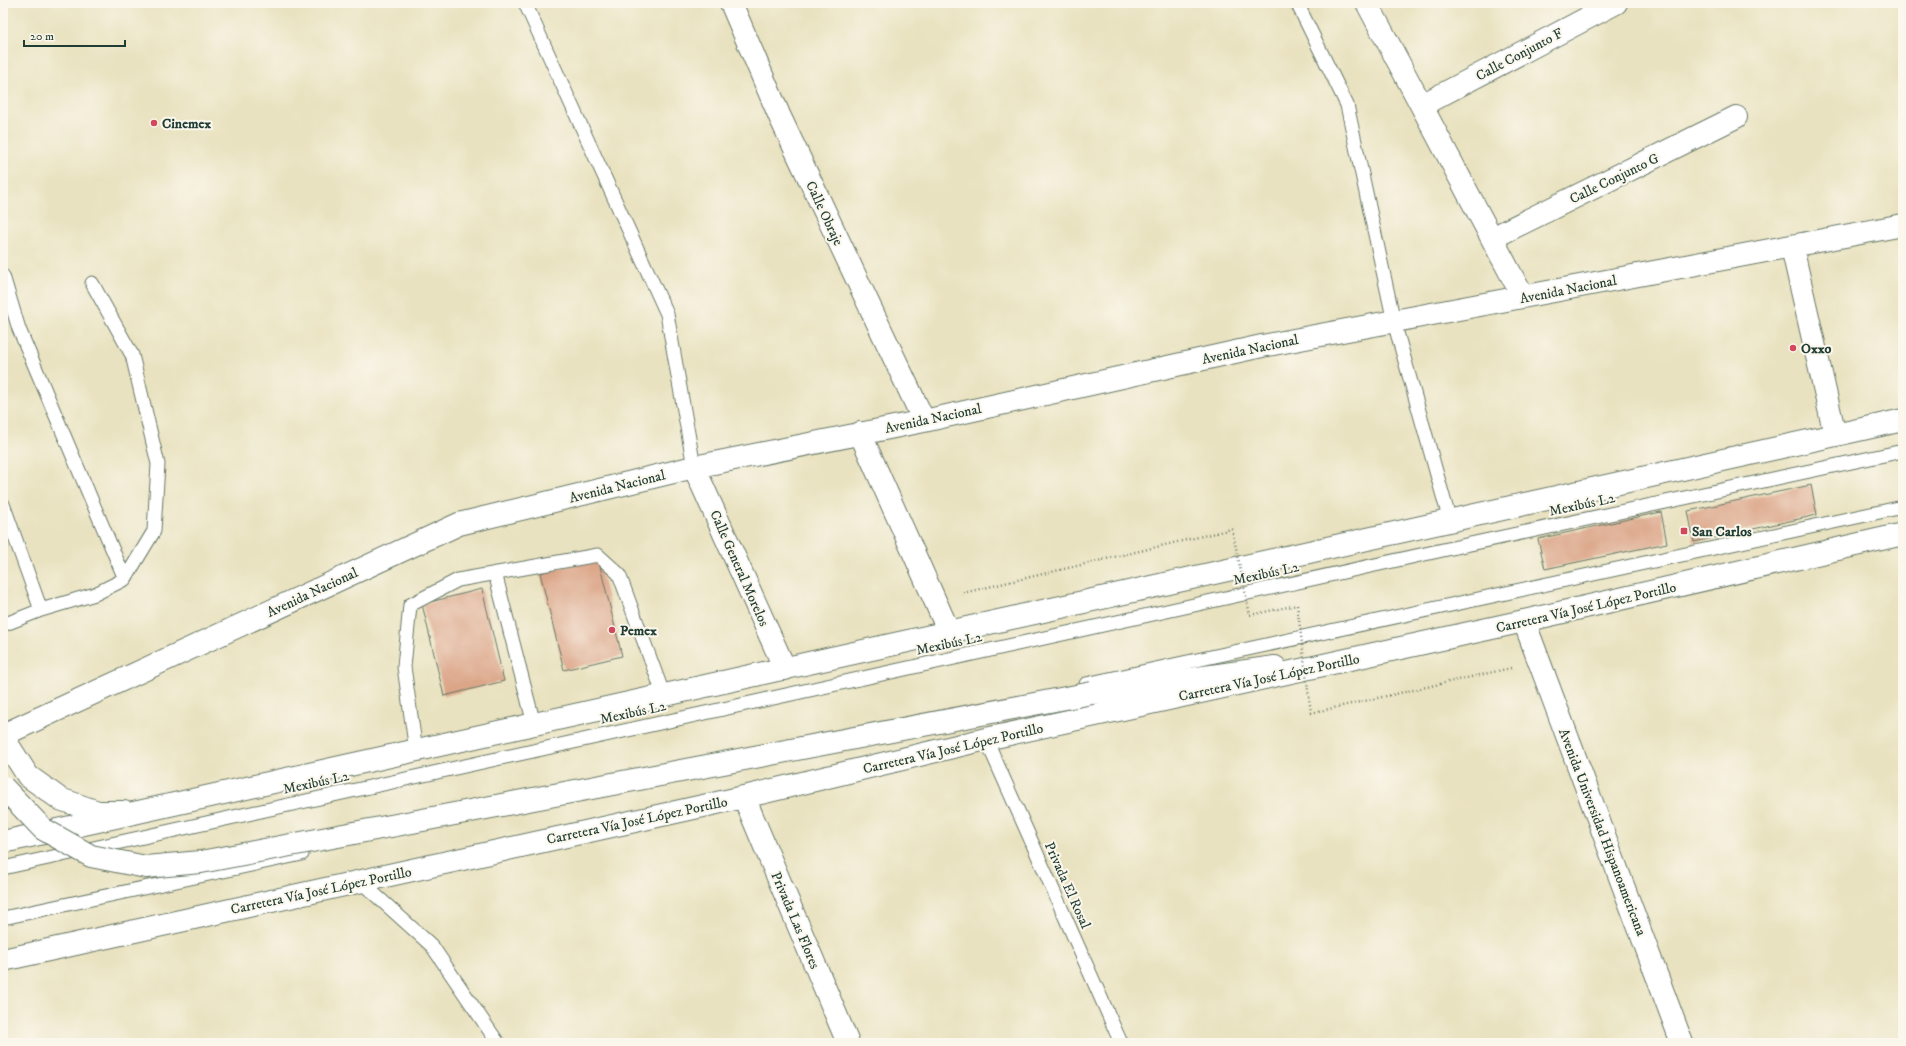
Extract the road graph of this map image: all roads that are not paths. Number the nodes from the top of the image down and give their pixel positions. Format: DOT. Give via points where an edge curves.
graph roads {
  1 [pos="526,3"];
  2 [pos="731,3"];
  3 [pos="1297,3"];
  4 [pos="1368,3"];
  5 [pos="1616,3"];
  6 [pos="1422,105"];
  7 [pos="1736,117"];
  8 [pos="1903,225"];
  9 [pos="1492,238"];
  10 [pos="1792,247"];
  11 [pos="3,276"];
  12 [pos="92,283"];
  13 [pos="1523,297"];
  14 [pos="1394,322"];
  15 [pos="1903,420"];
  16 [pos="924,421"];
  17 [pos="860,433"];
  18 [pos="1835,435"];
  19 [pos="1903,451"];
  20 [pos="694,467"];
  21 [pos="3,504"];
  22 [pos="1903,507"];
  23 [pos="1450,521"];
  24 [pos="1903,534"];
  25 [pos="495,573"];
  26 [pos="125,579"];
  27 [pos="41,610"];
  28 [pos="1524,621"];
  29 [pos="3,625"];
  30 [pos="949,632"];
  31 [pos="1395,649"];
  32 [pos="785,669"];
  33 [pos="664,696"];
  34 [pos="534,724"];
  35 [pos="3,736"];
  36 [pos="986,739"];
  37 [pos="416,751"];
  38 [pos="3,787"];
  39 [pos="744,797"];
  40 [pos="137,813"];
  41 [pos="3,842"];
  42 [pos="3,868"];
  43 [pos="360,881"];
  44 [pos="3,918"];
  45 [pos="3,960"];
  46 [pos="498,1043"];
  47 [pos="848,1043"];
  48 [pos="1121,1043"];
  49 [pos="1682,1043"];
  1 -- 20 [label="lane" via="667,314"];
  2 -- 16 [label="main road, Calle Obraje" via="780,117"];
  3 -- 14 [label="lane" via="1347,105"];
  4 -- 6 [label="main road"];
  5 -- 6 [label="main road, Calle Conjunto F"];
  6 -- 9 [label="main road"];
  7 -- 9 [label="main road, Calle Conjunto G"];
  8 -- 10 [label="main road, Avenida Nacional"];
  9 -- 13 [label="main road"];
  10 -- 13 [label="main road, Avenida Nacional"];
  10 -- 18 [label="main road"];
  11 -- 26 [label="lane" via="19,329"];
  12 -- 26 [label="lane" via="132,355 158,464 154,531"];
  13 -- 14 [label="main road, Avenida Nacional"];
  14 -- 16 [label="main road, Avenida Nacional" via="1262,346"];
  14 -- 23 [label="lane"];
  15 -- 18 [label="main road"];
  16 -- 17 [label="main road, Avenida Nacional"];
  17 -- 20 [label="main road, Avenida Nacional"];
  17 -- 30 [label="main road"];
  18 -- 23 [label="main road"];
  19 -- 42 [label="lane, Mexibús L2"];
  20 -- 32 [label="main road, Calle General Morelos"];
  20 -- 35 [label="main road, Avenida Nacional" via="458,524"];
  21 -- 27 [label="lane"];
  22 -- 44 [label="lane"];
  23 -- 30 [label="main road"];
  24 -- 28 [label="main road, Carretera Vía José López Portillo"];
  25 -- 33 [label="lane" via="598,555 620,574"];
  25 -- 34 [label="lane"];
  25 -- 37 [label="lane" via="458,580 410,605 404,667"];
  26 -- 27 [label="lane" via="95,594"];
  27 -- 29 [label="lane"];
  28 -- 31 [label="main road, Carretera Vía José López Portillo"];
  28 -- 49 [label="main road, Avenida Universidad Hispanoamericana"];
  30 -- 32 [label="main road"];
  31 -- 36 [label="main road, Carretera Vía José López Portillo"];
  31 -- 38 [label="main road, bridge" via="1092,693 208,860 146,867 91,856 43,829"];
  32 -- 33 [label="main road"];
  33 -- 34 [label="main road"];
  34 -- 37 [label="main road"];
  35 -- 40 [label="main road" via="28,776 60,799 98,812"];
  36 -- 39 [label="main road, Carretera Vía José López Portillo"];
  36 -- 48 [label="lane, Privada El Rosal"];
  37 -- 40 [label="main road"];
  39 -- 43 [label="main road, Carretera Vía José López Portillo"];
  39 -- 47 [label="main road, Privada Las Flores"];
  40 -- 41 [label="main road"];
  43 -- 45 [label="main road, Carretera Vía José López Portillo"];
  43 -- 46 [label="lane" via="432,946"];
}
